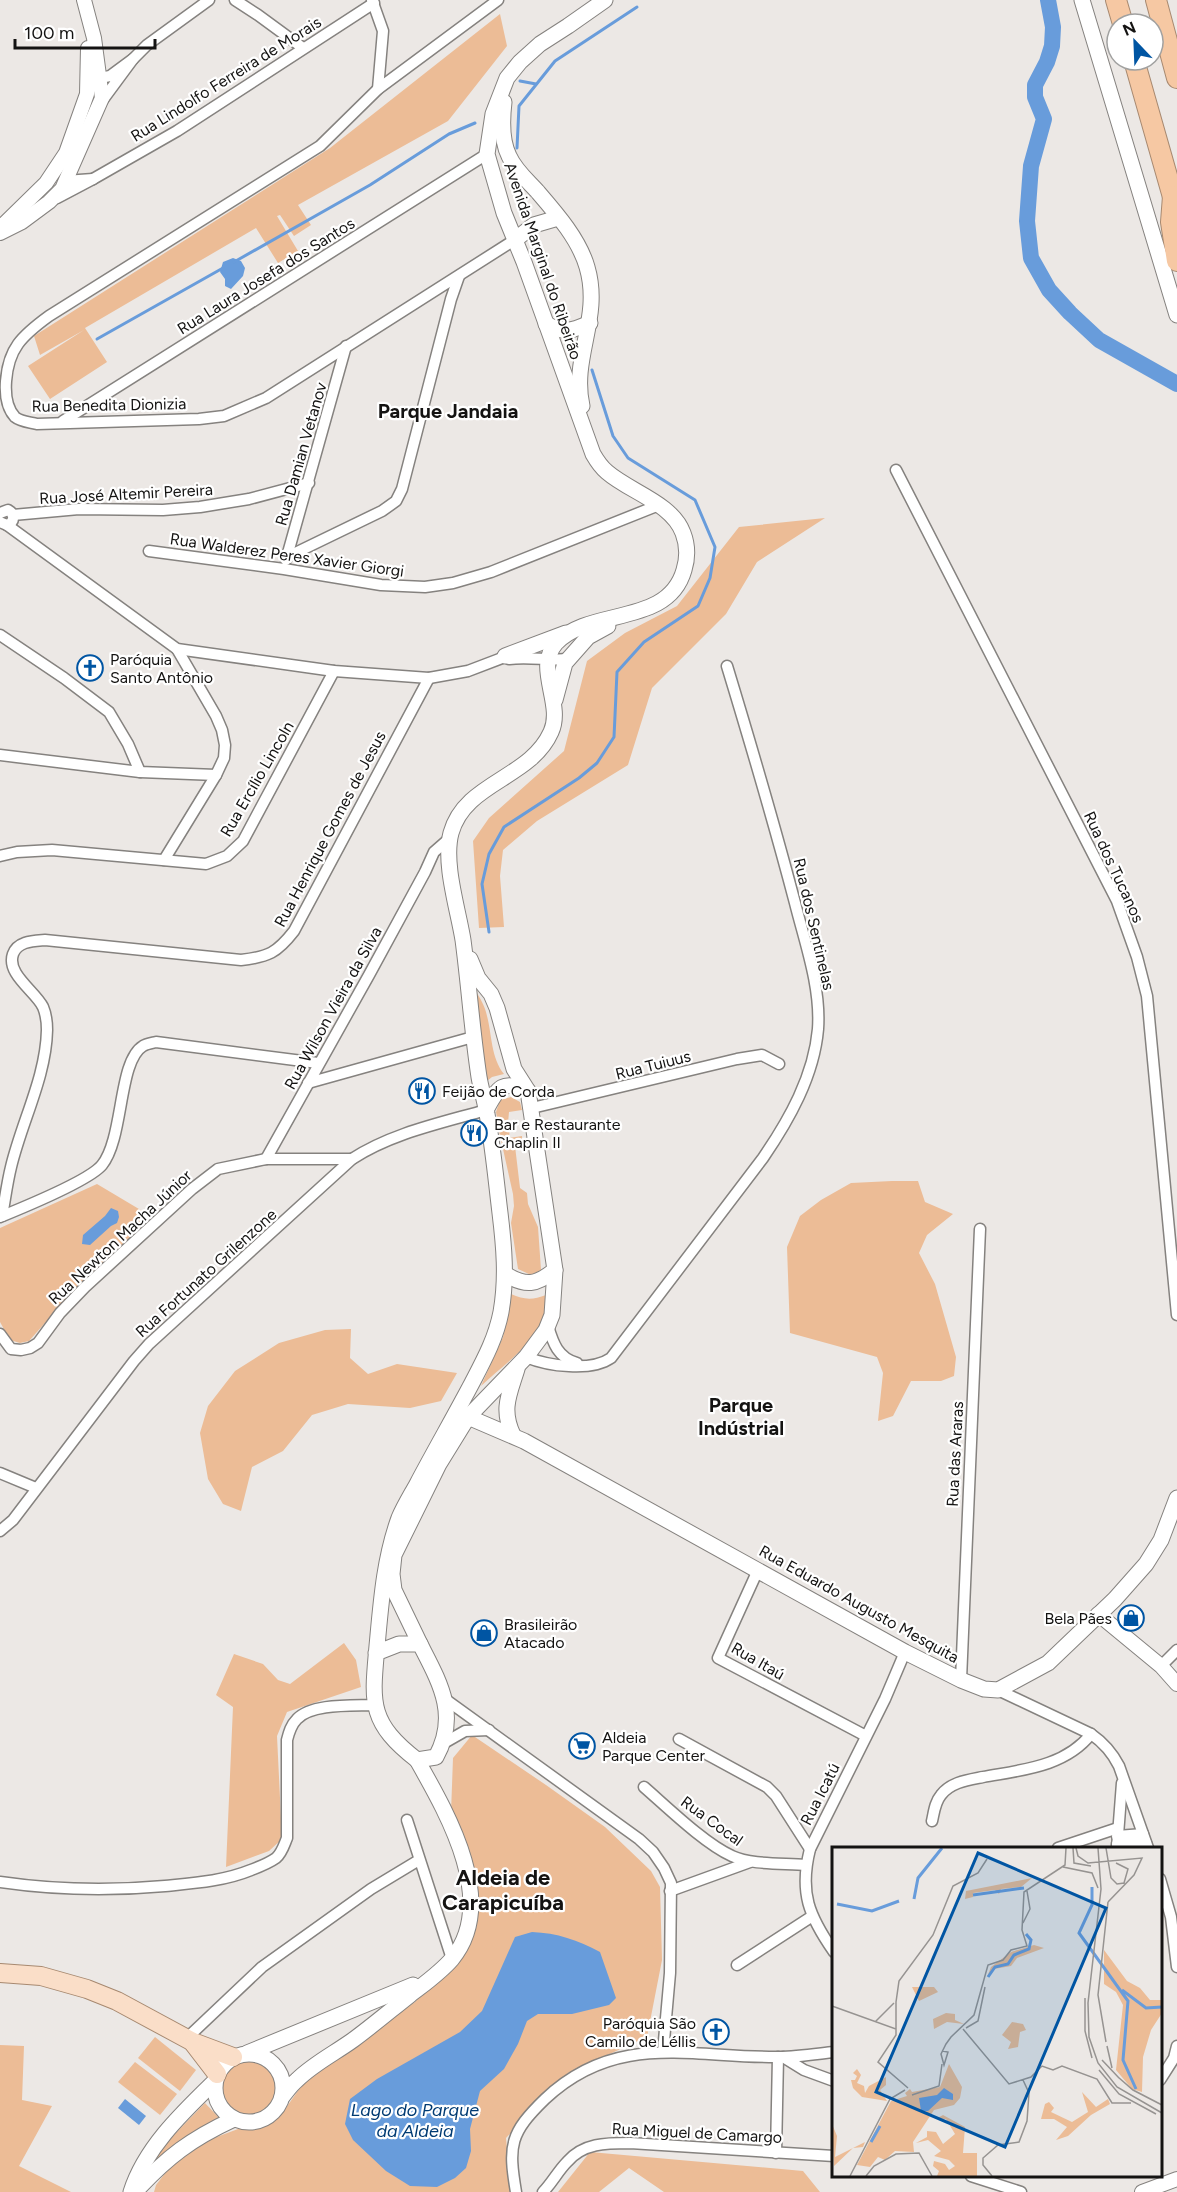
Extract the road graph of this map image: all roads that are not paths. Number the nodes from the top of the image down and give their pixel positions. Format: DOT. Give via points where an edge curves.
graph roads {
  1 [pos="84,0"];
  2 [pos="209,0"];
  3 [pos="235,0"];
  4 [pos="498,0"];
  5 [pos="605,0"];
  6 [pos="1082,0"];
  7 [pos="1156,0"];
  8 [pos="373,2"];
  9 [pos="303,48"];
  10 [pos="133,59"];
  11 [pos="1137,72"];
  12 [pos="507,78"];
  13 [pos="1177,78"];
  14 [pos="96,86"];
  15 [pos="378,89"];
  16 [pos="99,105"];
  17 [pos="84,106"];
  18 [pos="487,154"];
  19 [pos="93,179"];
  20 [pos="60,181"];
  21 [pos="43,186"];
  22 [pos="49,202"];
  23 [pos="1175,204"];
  24 [pos="558,218"];
  25 [pos="0,228"];
  26 [pos="0,233"];
  27 [pos="516,239"];
  28 [pos="1177,261"];
  29 [pos="459,276"];
  30 [pos="1177,315"];
  31 [pos="590,323"];
  32 [pos="546,324"];
  33 [pos="346,346"];
  34 [pos="61,422"];
  35 [pos="592,454"];
  36 [pos="896,470"];
  37 [pos="309,483"];
  38 [pos="659,505"];
  39 [pos="0,513"];
  40 [pos="7,521"];
  41 [pos="149,551"];
  42 [pos="287,557"];
  43 [pos="284,569"];
  44 [pos="627,614"];
  45 [pos="571,631"];
  46 [pos="0,635"];
  47 [pos="555,644"];
  48 [pos="177,649"];
  49 [pos="498,659"];
  50 [pos="568,660"];
  51 [pos="548,661"];
  52 [pos="727,666"];
  53 [pos="334,672"];
  54 [pos="429,678"];
  55 [pos="554,703"];
  56 [pos="0,755"];
  57 [pos="140,772"];
  58 [pos="216,775"];
  59 [pos="450,838"];
  60 [pos="0,856"];
  61 [pos="164,860"];
  62 [pos="450,864"];
  63 [pos="425,872"];
  64 [pos="463,942"];
  65 [pos="473,1037"];
  66 [pos="318,1063"];
  67 [pos="779,1064"];
  68 [pos="308,1083"];
  69 [pos="528,1091"];
  70 [pos="532,1108"];
  71 [pos="486,1110"];
  72 [pos="266,1159"];
  73 [pos="352,1159"];
  74 [pos="1,1217"];
  75 [pos="980,1229"];
  76 [pos="555,1270"];
  77 [pos="505,1274"];
  78 [pos="1177,1315"];
  79 [pos="548,1326"];
  80 [pos="0,1334"];
  81 [pos="522,1362"];
  82 [pos="586,1365"];
  83 [pos="468,1417"];
  84 [pos="513,1435"];
  85 [pos="0,1473"];
  86 [pos="36,1488"];
  87 [pos="1177,1498"];
  88 [pos="0,1531"];
  89 [pos="758,1570"];
  90 [pos="1098,1614"];
  91 [pos="420,1644"];
  92 [pos="1177,1650"];
  93 [pos="905,1652"];
  94 [pos="376,1653"];
  95 [pos="1161,1666"];
  96 [pos="960,1680"];
  97 [pos="1177,1684"];
  98 [pos="998,1690"];
  99 [pos="445,1699"];
  100 [pos="375,1705"];
  101 [pos="489,1730"];
  102 [pos="1091,1734"];
  103 [pos="866,1736"];
  104 [pos="679,1739"];
  105 [pos="444,1743"];
  106 [pos="436,1757"];
  107 [pos="417,1760"];
  108 [pos="1123,1780"];
  109 [pos="644,1786"];
  110 [pos="438,1798"];
  111 [pos="407,1820"];
  112 [pos="932,1821"];
  113 [pos="1117,1839"];
  114 [pos="1146,1842"];
  115 [pos="1065,1847"];
  116 [pos="810,1849"];
  117 [pos="419,1860"];
  118 [pos="753,1861"];
  119 [pos="806,1865"];
  120 [pos="0,1882"];
  121 [pos="1162,1883"];
  122 [pos="670,1891"];
  123 [pos="811,1917"];
  124 [pos="832,1949"];
  125 [pos="452,1959"];
  126 [pos="737,1965"];
  127 [pos="1177,1967"];
  128 [pos="0,1973"];
  129 [pos="438,1973"];
  130 [pos="190,2040"];
  131 [pos="1177,2046"];
  132 [pos="663,2052"];
  133 [pos="832,2052"];
  134 [pos="240,2055"];
  135 [pos="781,2057"];
  136 [pos="216,2077"];
  137 [pos="1162,2078"];
  138 [pos="832,2080"];
  139 [pos="282,2097"];
  140 [pos="234,2119"];
  141 [pos="776,2152"];
  142 [pos="832,2157"];
  143 [pos="977,2177"];
  144 [pos="1174,2184"];
  145 [pos="133,2192"];
  146 [pos="516,2192"];
  147 [pos="543,2192"];
  148 [pos="1021,2192"];
  149 [pos="1142,2192"];
  1 -- 14 [label="street" via="94,38"];
  2 -- 10 [label="street"];
  3 -- 9 [label="street"];
  4 -- 15 [label="street, Rua Benedita Dionizia"];
  5 -- 12 [label="main road, Avenida Marginal do Ribeirão" via="540,44"];
  6 -- 30 [label="main road"];
  7 -- 13 [label="highway"];
  8 -- 9 [label="street, Rua Lindolfo Ferreira de Morais"];
  8 -- 15 [label="street" via="383,31"];
  9 -- 19 [label="street, Rua Lindolfo Ferreira de Morais" via="177,131"];
  10 -- 14 [label="street"];
  10 -- 16 [label="street"];
  11 -- 23 [label="highway"];
  12 -- 18 [label="main road, Avenida Marginal do Ribeirão" via="493,114"];
  12 -- 24 [label="main road, Avenida Marginal do Ribeirão" via="502,116 508,154 514,167"];
  14 -- 16 [label="street" via="102,98"];
  14 -- 17 [label="street"];
  15 -- 34 [label="street, Rua Benedita Dionizia" via="320,146 49,316 24,337 10,357 3,389 8,406 20,420 37,424"];
  16 -- 17 [label="street" via="89,110"];
  16 -- 20 [label="street"];
  17 -- 20 [label="street"];
  18 -- 27 [label="main road, Avenida Marginal do Ribeirão"];
  18 -- 34 [label="street, Rua Laura Josefa dos Santos"];
  19 -- 20 [label="street, Rua Lindolfo Ferreira de Morais"];
  19 -- 22 [label="street, Rua Lindolfo Ferreira de Morais"];
  20 -- 21 [label="street"];
  20 -- 22 [label="street"];
  21 -- 22 [label="street" via="41,196"];
  21 -- 25 [label="street"];
  22 -- 26 [label="street"];
  23 -- 28 [label="highway" via="1171,222"];
  24 -- 27 [label="main road" via="534,225"];
  24 -- 31 [label="main road, Avenida Marginal do Ribeirão" via="587,267 592,298"];
  27 -- 29 [label="street, Rua Benedita Dionizia"];
  27 -- 32 [label="main road, Avenida Marginal do Ribeirão"];
  29 -- 33 [label="street, Rua Benedita Dionizia"];
  29 -- 42 [label="street" via="396,501"];
  31 -- 32 [label="main road" via="569,332"];
  31 -- 35 [label="main road, Avenida Marginal do Ribeirão" via="578,373"];
  32 -- 35 [label="main road, Avenida Marginal do Ribeirão"];
  33 -- 34 [label="street, Rua Benedita Dionizia" via="267,398 224,416"];
  33 -- 37 [label="street, Rua Damian Vetanov"];
  35 -- 38 [label="main road, Avenida Marginal do Ribeirão" via="603,469"];
  36 -- 78 [label="street, Rua dos Tucanos" via="1117,901 1137,957 1148,996"];
  37 -- 40 [label="street, Rua José Altemir Pereira" via="200,507 79,509"];
  37 -- 42 [label="street, Rua Damian Vetanov"];
  38 -- 43 [label="street, Rua Walderez Peres Xavier Giorgi" via="491,572 453,583 425,587 381,585"];
  38 -- 44 [label="main road, Avenida Marginal do Ribeirão" via="682,530 687,553 682,578 661,601"];
  39 -- 40 [label="street" via="8,510"];
  40 -- 48 [label="street"];
  41 -- 43 [label="street, Rua Walderez Peres Xavier Giorgi"];
  42 -- 43 [label="street, Rua Damian Vetanov"];
  44 -- 45 [label="main road, Avenida Marginal do Ribeirão"];
  44 -- 50 [label="main road, Avenida Marginal do Ribeirão" via="588,637"];
  45 -- 47 [label="main road, Avenida Marginal do Ribeirão"];
  45 -- 49 [label="main road"];
  46 -- 57 [label="street" via="109,712"];
  47 -- 49 [label="street"];
  47 -- 51 [label="main road, Avenida Marginal do Ribeirão"];
  48 -- 53 [label="street"];
  48 -- 58 [label="street" via="222,730 224,758"];
  49 -- 51 [label="street" via="530,657"];
  49 -- 54 [label="street" via="468,671"];
  50 -- 51 [label="street"];
  50 -- 55 [label="main road, Avenida Marginal do Ribeirão"];
  51 -- 55 [label="main road, Avenida Marginal do Ribeirão"];
  52 -- 82 [label="street, Rua dos Sentinelas" via="777,833 810,962 818,1030 794,1108 763,1158 621,1347 605,1362"];
  53 -- 54 [label="street"];
  53 -- 61 [label="street, Rua Ercílio Lincoln" via="243,841 227,856 206,864"];
  54 -- 74 [label="street, Rua Henrique Gomes de Jesus" via="294,931 268,956 241,960 45,940 21,945 14,951 14,969 43,1007 47,1030"];
  55 -- 59 [label="main road, Avenida Marginal do Ribeirão" via="554,722 542,747 470,801"];
  56 -- 57 [label="street"];
  57 -- 58 [label="street"];
  58 -- 61 [label="street"];
  59 -- 62 [label="main road, Avenida Marginal do Ribeirão"];
  59 -- 63 [label="street, Rua Wilson Vieira da Silva" via="434,852"];
  60 -- 61 [label="street, Rua Ercílio Lincoln" via="52,850"];
  62 -- 63 [label="street"];
  62 -- 64 [label="main road, Avenida Marginal do Ribeirão"];
  63 -- 66 [label="street, Rua Wilson Vieira da Silva"];
  64 -- 65 [label="main road, Avenida Marginal do Ribeirão"];
  64 -- 69 [label="main road, Avenida Marginal do Ribeirão" via="478,978 491,994 514,1069"];
  65 -- 68 [label="street"];
  65 -- 71 [label="main road, Avenida Marginal do Ribeirão"];
  66 -- 68 [label="street, Rua Wilson Vieira da Silva"];
  66 -- 74 [label="street" via="156,1042 143,1046 130,1065 118,1124 101,1166 90,1175"];
  67 -- 70 [label="street, Rua Tuiuus" via="762,1055 736,1059"];
  68 -- 72 [label="street, Rua Wilson Vieira da Silva"];
  69 -- 70 [label="main road, Avenida Marginal do Ribeirão"];
  69 -- 71 [label="main road" via="505,1086 496,1091"];
  70 -- 76 [label="main road, Avenida Marginal do Ribeirão"];
  71 -- 73 [label="street, Rua Fortunato Grilenzone" via="397,1136"];
  71 -- 77 [label="main road, Avenida Marginal do Ribeirão"];
  72 -- 73 [label="street, Rua Newton Macha Júnior"];
  72 -- 80 [label="street, Rua Newton Macha Júnior" via="218,1169 203,1179 71,1301 38,1343 21,1350 11,1349"];
  73 -- 86 [label="street, Rua Fortunato Grilenzone" via="149,1344"];
  75 -- 96 [label="street, Rua das Araras"];
  76 -- 77 [label="main road" via="530,1283"];
  76 -- 79 [label="main road, Avenida Marginal do Ribeirão"];
  77 -- 94 [label="main road, Avenida Marginal do Ribeirão" via="501,1311 490,1347 400,1516 381,1592"];
  79 -- 81 [label="main road, Avenida Marginal do Ribeirão"];
  79 -- 82 [label="street" via="552,1341 564,1358"];
  81 -- 82 [label="street, Rua dos Sentinelas"];
  81 -- 83 [label="main road, Avenida Marginal do Ribeirão"];
  81 -- 84 [label="main road" via="506,1408"];
  83 -- 84 [label="main road, Rua Eduardo Augusto Mesquita"];
  83 -- 91 [label="main road, Avenida Marginal do Ribeirão" via="439,1464 394,1555 394,1590"];
  84 -- 89 [label="main road, Rua Eduardo Augusto Mesquita"];
  85 -- 86 [label="street"];
  86 -- 88 [label="street, Rua Fortunato Grilenzone"];
  87 -- 90 [label="main road" via="1161,1540 1146,1564"];
  89 -- 93 [label="main road, Rua Eduardo Augusto Mesquita"];
  89 -- 103 [label="street, Rua Itaú" via="718,1658"];
  90 -- 95 [label="street"];
  90 -- 98 [label="main road" via="1048,1663"];
  91 -- 94 [label="main road" via="399,1644"];
  91 -- 99 [label="main road, Avenida Marginal do Ribeirão"];
  92 -- 95 [label="street"];
  93 -- 96 [label="main road, Rua Eduardo Augusto Mesquita"];
  93 -- 103 [label="street, Rua Icatú"];
  94 -- 100 [label="main road, Avenida Marginal do Ribeirão"];
  95 -- 97 [label="street"];
  96 -- 98 [label="main road, Rua Eduardo Augusto Mesquita"];
  98 -- 102 [label="street"];
  99 -- 101 [label="street"];
  99 -- 105 [label="main road, Avenida Marginal do Ribeirão" via="448,1724"];
  100 -- 107 [label="main road" via="392,1738"];
  100 -- 120 [label="street" via="312,1711 298,1717 291,1726 287,1740 287,1838 276,1858 262,1866 198,1883 110,1890"];
  101 -- 105 [label="street" via="465,1731"];
  101 -- 122 [label="street" via="639,1839 664,1868"];
  102 -- 108 [label="street" via="1112,1753"];
  102 -- 112 [label="street" via="1067,1756 949,1788 941,1795"];
  103 -- 116 [label="street, Rua Icatú"];
  104 -- 116 [label="street" via="767,1787"];
  105 -- 106 [label="main road"];
  106 -- 107 [label="main road"];
  106 -- 110 [label="main road"];
  107 -- 110 [label="main road"];
  108 -- 113 [label="street"];
  108 -- 114 [label="street"];
  109 -- 118 [label="street, Rua Cocal" via="718,1848"];
  110 -- 125 [label="main road" via="464,1861 471,1895 466,1934"];
  111 -- 117 [label="street"];
  113 -- 114 [label="street"];
  113 -- 115 [label="street"];
  116 -- 119 [label="street, Rua Icatú"];
  117 -- 125 [label="street"];
  117 -- 130 [label="street" via="370,1889 261,1967"];
  118 -- 119 [label="street, Rua Cocal"];
  118 -- 122 [label="street"];
  119 -- 123 [label="street, Rua Icatú" via="805,1886"];
  121 -- 127 [label="street"];
  122 -- 132 [label="street" via="670,1973"];
  123 -- 124 [label="street, Rua Icatú"];
  123 -- 126 [label="street"];
  125 -- 129 [label="main road"];
  128 -- 130 [label="main road" via="41,1976 87,1989"];
  129 -- 134 [label="main road" via="381,2000"];
  129 -- 139 [label="main road" via="297,2079"];
  130 -- 134 [label="main road"];
  130 -- 136 [label="main road"];
  131 -- 137 [label="street"];
  132 -- 135 [label="street"];
  132 -- 146 [label="street" via="616,2058 570,2078 551,2093 520,2128 513,2143"];
  133 -- 135 [label="street"];
  134 -- 136 [label="main road" via="224,2064"];
  134 -- 139 [label="main road" via="258,2054 276,2066 283,2086"];
  135 -- 138 [label="street"];
  135 -- 141 [label="street"];
  136 -- 140 [label="main road" via="216,2099"];
  136 -- 145 [label="main road" via="145,2159"];
  139 -- 140 [label="main road" via="270,2115 260,2120"];
  140 -- 145 [label="main road" via="176,2151"];
  141 -- 142 [label="street, Rua Miguel de Camargo"];
  141 -- 147 [label="street, Rua Miguel de Camargo" via="606,2143 578,2151"];
  143 -- 148 [label="street"];
  144 -- 149 [label="street"];
}
